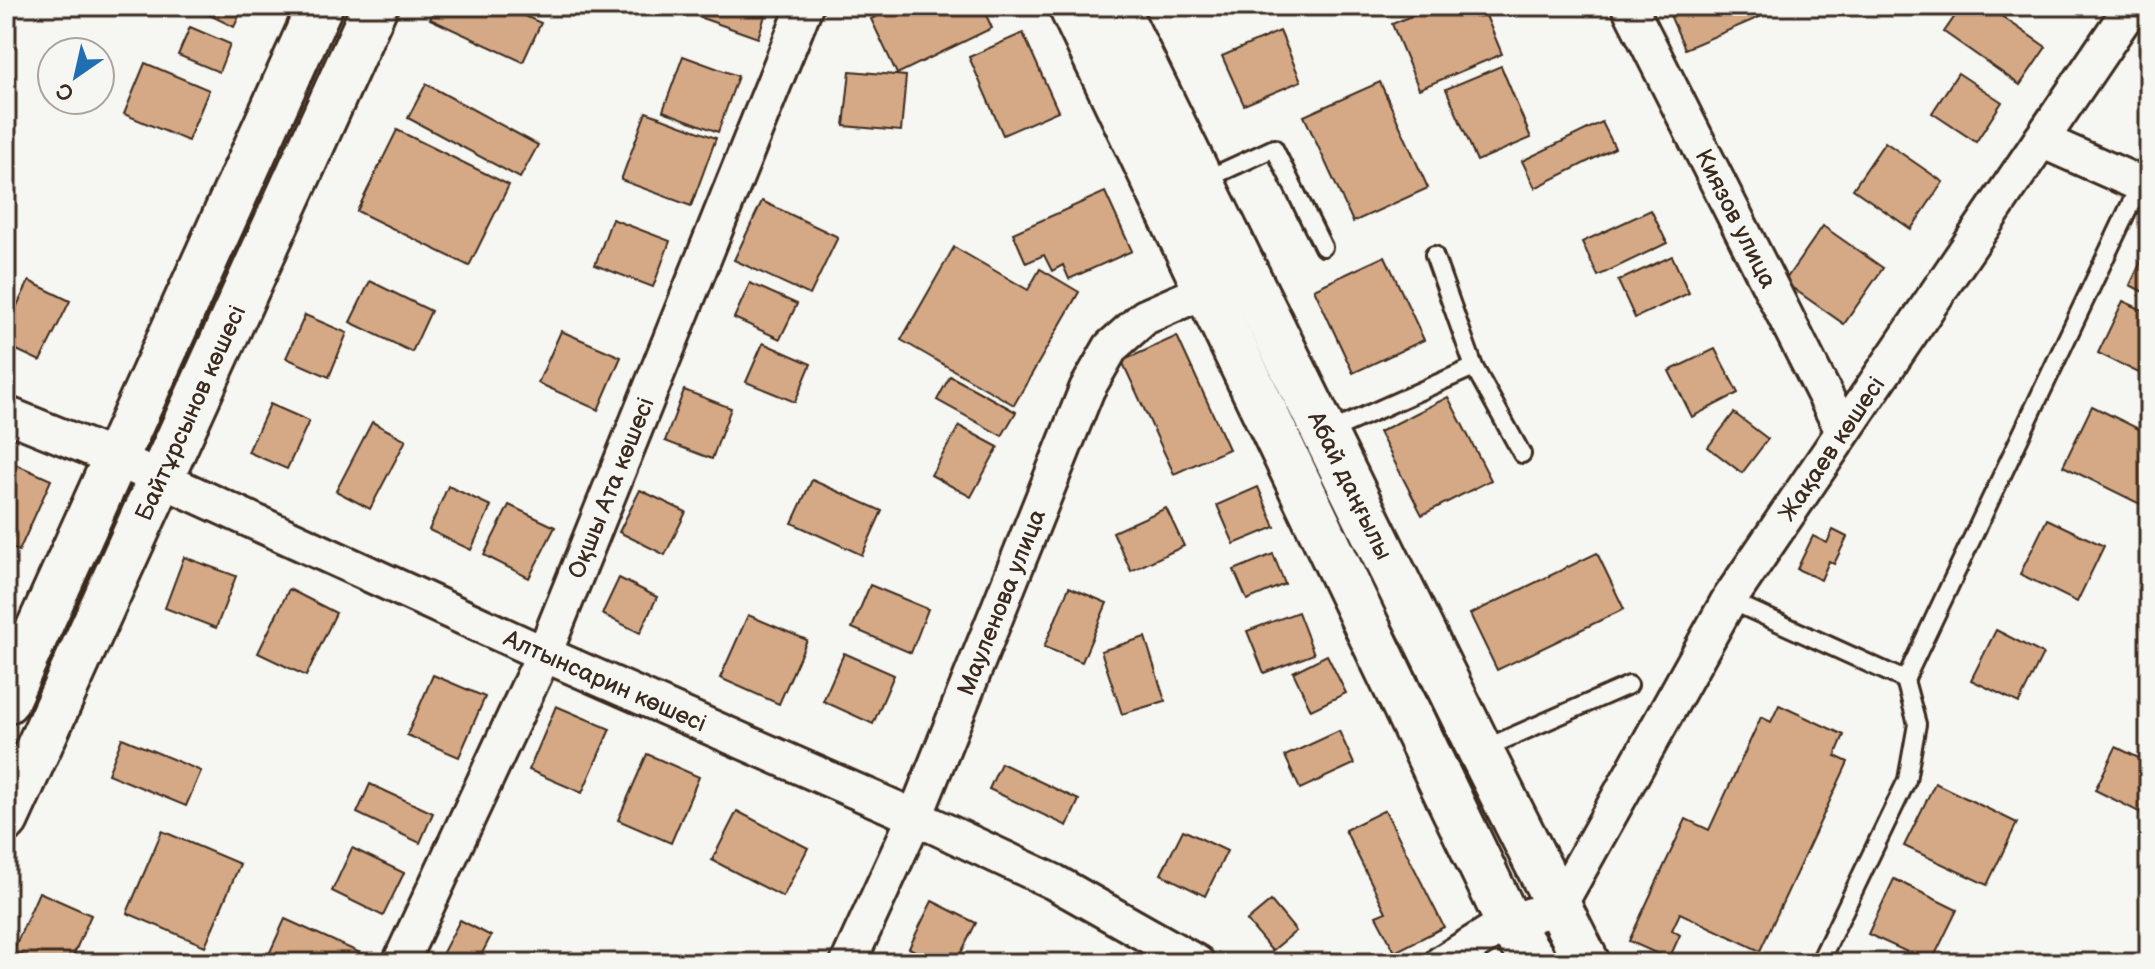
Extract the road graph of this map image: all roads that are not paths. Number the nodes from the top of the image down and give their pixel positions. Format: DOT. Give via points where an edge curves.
graph roads {
  1 [pos="320,6"];
  2 [pos="375,6"];
  3 [pos="805,6"];
  4 [pos="1071,6"];
  5 [pos="1115,6"];
  6 [pos="1629,6"];
  7 [pos="2132,6"];
  8 [pos="2041,140"];
  9 [pos="1201,181"];
  10 [pos="2144,186"];
  11 [pos="1323,247"];
  12 [pos="1434,255"];
  13 [pos="1209,289"];
  14 [pos="1474,367"];
  15 [pos="6,414"];
  16 [pos="1843,431"];
  17 [pos="1325,434"];
  18 [pos="1522,454"];
  19 [pos="115,458"];
  20 [pos="160,479"];
  21 [pos="1729,600"];
  22 [pos="544,654"];
  23 [pos="1905,680"];
  24 [pos="1629,685"];
  25 [pos="6,701"];
  26 [pos="1480,750"];
  27 [pos="915,817"];
  28 [pos="6,819"];
  29 [pos="1558,907"];
  30 [pos="1508,922"];
  31 [pos="1591,959"];
  32 [pos="400,963"];
  33 [pos="848,963"];
  34 [pos="1197,963"];
  35 [pos="1442,963"];
  36 [pos="1535,963"];
  37 [pos="1819,963"];
  1 -- 19 [label="street, Байтұрсынов көшесі"];
  2 -- 20 [label="street, Байтұрсынов көшесі"];
  3 -- 22 [label="street, Оқшы Ата көшесі"];
  4 -- 13 [label="street, Абай даңғылы"];
  5 -- 9 [label="street, Абай даңғылы"];
  6 -- 16 [label="street, Киязов улица"];
  7 -- 8 [label="street, Жақаев көшесі"];
  8 -- 10 [label="street"];
  8 -- 16 [label="street, Жақаев көшесі"];
  9 -- 11 [label="lane" via="1274,148"];
  9 -- 17 [label="street, Абай даңғылы"];
  10 -- 23 [label="lane"];
  12 -- 14 [label="lane"];
  13 -- 27 [label="street, Мауленова улица" via="1145,317 1111,347 1087,389"];
  13 -- 30 [label="street, Абай даңғылы"];
  14 -- 17 [label="lane"];
  14 -- 18 [label="lane"];
  15 -- 19 [label="street, Алтынсарин көшесі"];
  16 -- 21 [label="street, Жақаев көшесі"];
  17 -- 26 [label="street, Абай даңғылы"];
  19 -- 20 [label="street, Алтынсарин көшесі"];
  19 -- 25 [label="street, Байтұрсынов көшесі"];
  20 -- 22 [label="street, Алтынсарин көшесі"];
  20 -- 28 [label="street, Байтұрсынов көшесі"];
  21 -- 23 [label="lane"];
  21 -- 29 [label="street, Жақаев көшесі"];
  22 -- 27 [label="street, Алтынсарин көшесі"];
  22 -- 32 [label="street, Оқшы Ата көшесі"];
  23 -- 37 [label="lane" via="1917,724 1907,780"];
  24 -- 26 [label="lane"];
  26 -- 29 [label="street, Абай даңғылы"];
  27 -- 33 [label="street, Мауленова улица"];
  27 -- 34 [label="street, Алтынсарин көшесі" via="1054,882"];
  29 -- 30 [label="street"];
  29 -- 31 [label="street, Абай даңғылы"];
  30 -- 35 [label="street"];
  30 -- 36 [label="street, Абай даңғылы"];
}
